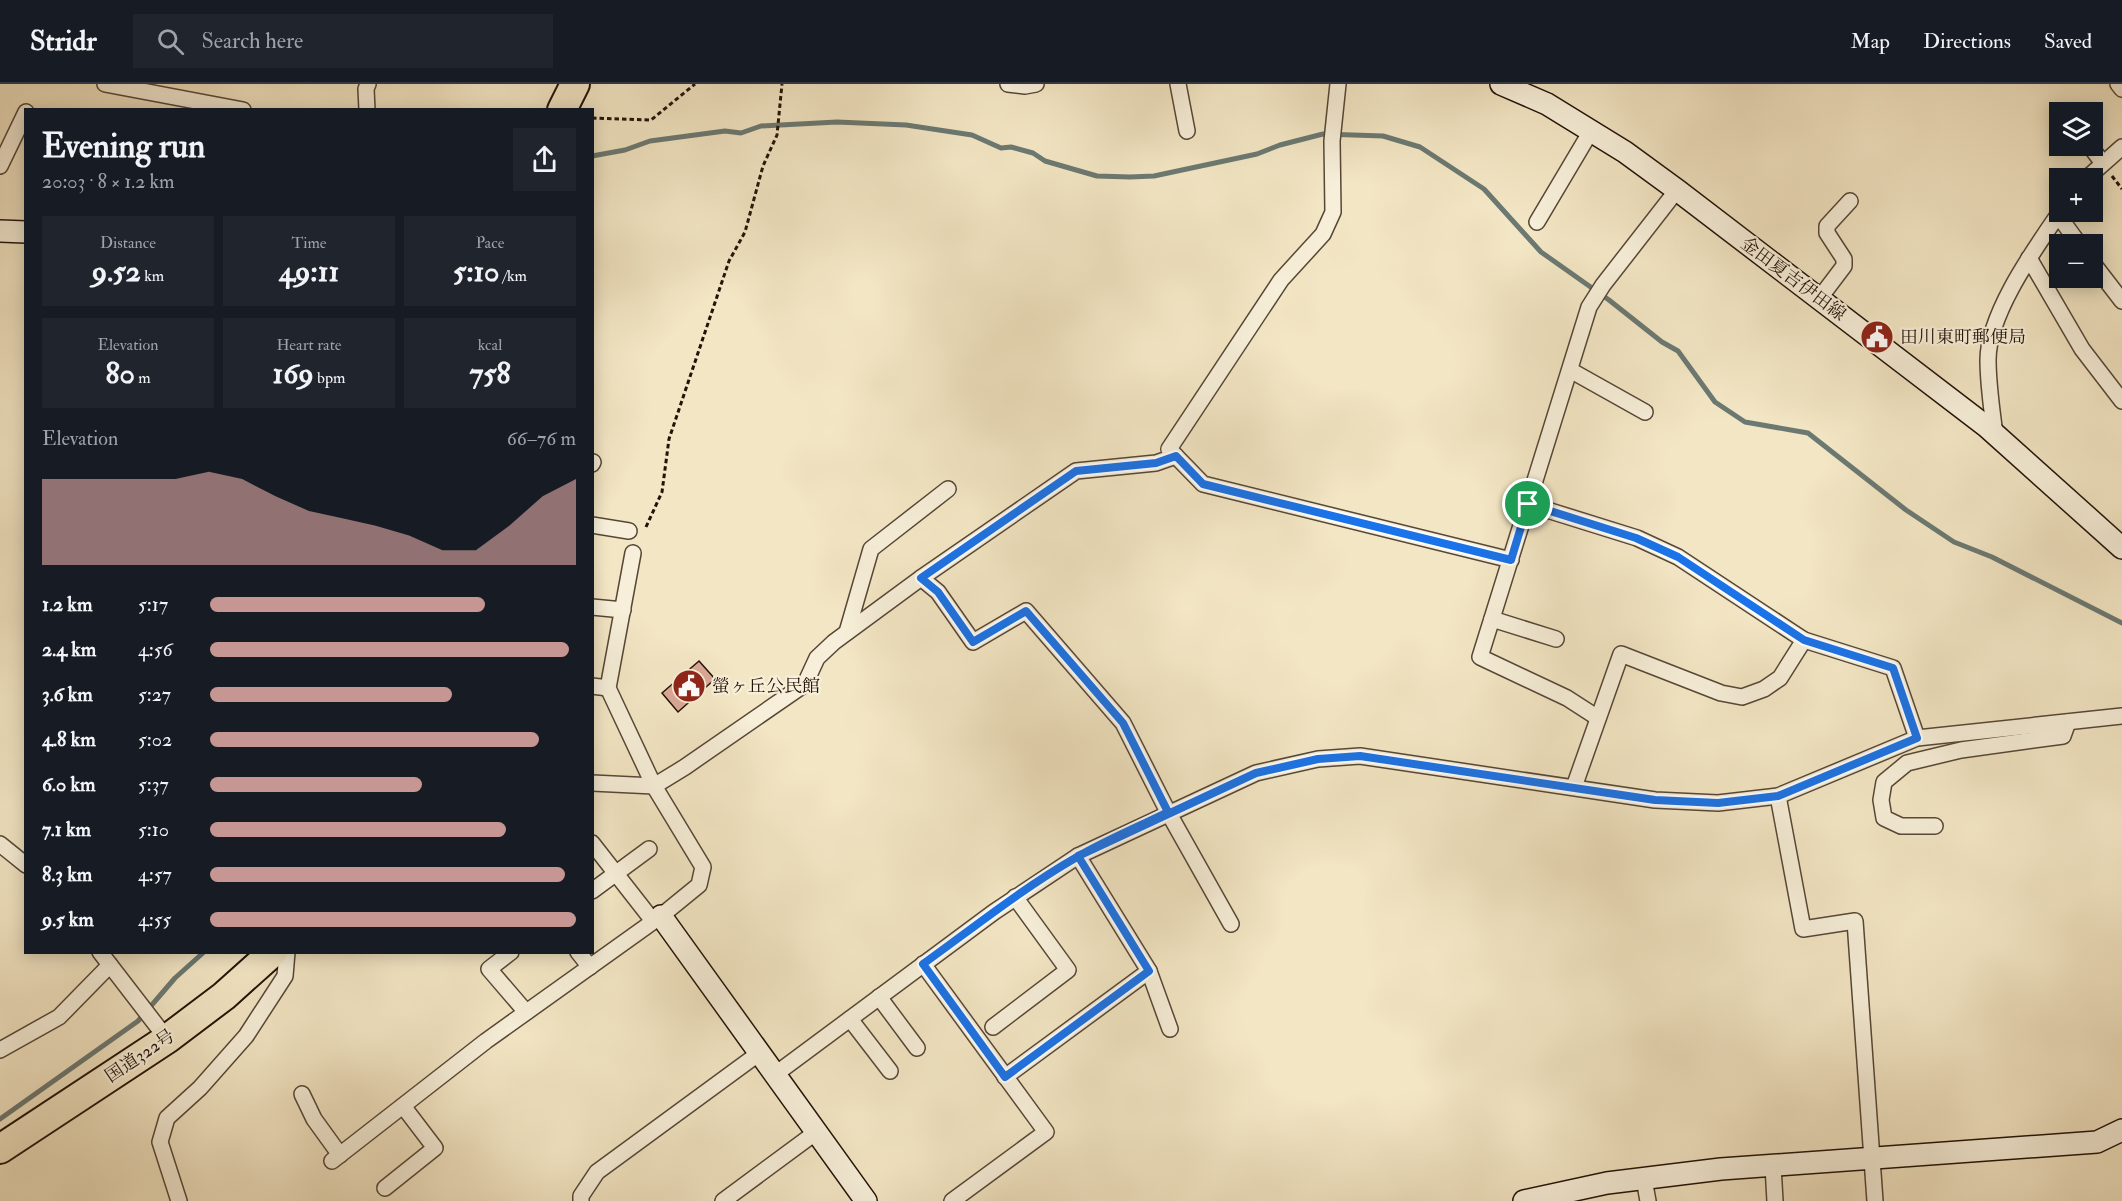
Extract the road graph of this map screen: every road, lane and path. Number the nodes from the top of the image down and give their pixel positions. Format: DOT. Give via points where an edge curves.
graph roads {
  1 [pos="105,84"];
  2 [pos="368,84"];
  3 [pos="575,84"];
  4 [pos="695,84"];
  5 [pos="782,84"];
  6 [pos="1008,84"];
  7 [pos="1036,84"];
  8 [pos="1178,84"];
  9 [pos="1338,84"];
  10 [pos="1501,84"];
  11 [pos="2118,84"];
  12 [pos="2122,89"];
  13 [pos="232,108"];
  14 [pos="367,108"];
  15 [pos="563,108"];
  16 [pos="24,116"];
  17 [pos="594,118"];
  18 [pos="1187,131"];
  19 [pos="1590,131"];
  20 [pos="2122,147"];
  21 [pos="2098,156"];
  22 [pos="2102,162"];
  23 [pos="0,166"];
  24 [pos="2096,168"];
  25 [pos="1677,190"];
  26 [pos="1850,201"];
  27 [pos="1537,222"];
  28 [pos="2053,222"];
  29 [pos="0,231"];
  30 [pos="24,232"];
  31 [pos="2030,258"];
  32 [pos="2103,276"];
  33 [pos="1819,299"];
  34 [pos="2122,301"];
  35 [pos="1570,370"];
  36 [pos="2122,401"];
  37 [pos="1645,412"];
  38 [pos="1995,435"];
  39 [pos="1176,456"];
  40 [pos="948,489"];
  41 [pos="1528,504"];
  42 [pos="594,525"];
  43 [pos="629,531"];
  44 [pos="2122,548"];
  45 [pos="633,553"];
  46 [pos="1511,560"];
  47 [pos="921,578"];
  48 [pos="594,607"];
  49 [pos="623,610"];
  50 [pos="1492,619"];
  51 [pos="848,632"];
  52 [pos="1556,639"];
  53 [pos="1804,640"];
  54 [pos="594,686"];
  55 [pos="608,688"];
  56 [pos="2122,716"];
  57 [pos="1598,718"];
  58 [pos="2068,722"];
  59 [pos="1917,738"];
  60 [pos="594,783"];
  61 [pos="654,786"];
  62 [pos="1574,787"];
  63 [pos="1778,796"];
  64 [pos="1168,812"];
  65 [pos="1935,826"];
  66 [pos="0,844"];
  67 [pos="594,846"];
  68 [pos="649,849"];
  69 [pos="1078,856"];
  70 [pos="24,863"];
  71 [pos="616,873"];
  72 [pos="594,890"];
  73 [pos="1015,897"];
  74 [pos="657,919"];
  75 [pos="1231,924"];
  76 [pos="102,954"];
  77 [pos="271,954"];
  78 [pos="287,954"];
  79 [pos="508,954"];
  80 [pos="580,954"];
  81 [pos="923,964"];
  82 [pos="110,965"];
  83 [pos="590,967"];
  84 [pos="1149,971"];
  85 [pos="879,997"];
  86 [pos="526,1012"];
  87 [pos="850,1019"];
  88 [pos="993,1027"];
  89 [pos="1170,1029"];
  90 [pos="161,1030"];
  91 [pos="917,1048"];
  92 [pos="0,1050"];
  93 [pos="758,1054"];
  94 [pos="890,1071"];
  95 [pos="773,1076"];
  96 [pos="1005,1077"];
  97 [pos="302,1094"];
  98 [pos="403,1106"];
  99 [pos="2122,1130"];
  100 [pos="815,1133"];
  101 [pos="0,1149"];
  102 [pos="1872,1159"];
  103 [pos="1773,1166"];
  104 [pos="1644,1179"];
  105 [pos="385,1188"];
  106 [pos="1583,1195"];
  107 [pos="179,1201"];
  108 [pos="581,1201"];
  109 [pos="723,1201"];
  110 [pos="866,1201"];
  111 [pos="952,1201"];
  112 [pos="1524,1201"];
  113 [pos="1648,1201"];
  114 [pos="1775,1201"];
  115 [pos="1875,1201"];
  1 -- 13 [label="street"];
  2 -- 14 [label="street"];
  3 -- 15 [label="highway"];
  4 -- 17 [label="path" via="651,120"];
  5 -- 45 [label="path" via="777,135 745,232 729,261 669,439 662,492"];
  6 -- 7 [label="street"];
  8 -- 18 [label="street"];
  9 -- 39 [label="street" via="1332,141 1333,212 1323,234 1281,279 1170,449"];
  10 -- 19 [label="street, 金田夏吉伊田線" via="1547,104"];
  11 -- 12 [label="street"];
  16 -- 23 [label="street"];
  19 -- 25 [label="street, 金田夏吉伊田線"];
  19 -- 27 [label="street"];
  20 -- 22 [label="street"];
  21 -- 22 [label="street"];
  22 -- 24 [label="street"];
  25 -- 33 [label="street, 金田夏吉伊田線"];
  25 -- 35 [label="street" via="1589,307"];
  26 -- 33 [label="street" via="1827,226 1844,266"];
  28 -- 31 [label="street"];
  29 -- 30 [label="street"];
  31 -- 36 [label="street" via="2082,349"];
  31 -- 38 [label="street" via="1995,320 1988,358"];
  32 -- 34 [label="street"];
  33 -- 38 [label="street, 金田夏吉伊田線"];
  35 -- 37 [label="street"];
  35 -- 41 [label="street"];
  38 -- 44 [label="street, 金田夏吉伊田線"];
  39 -- 46 [label="street" via="1203,484"];
  39 -- 47 [label="street" via="1156,463 1076,471"];
  40 -- 51 [label="street" via="871,549"];
  41 -- 46 [label="street"];
  41 -- 53 [label="street" via="1636,538 1678,557"];
  42 -- 43 [label="street"];
  45 -- 49 [label="street"];
  46 -- 50 [label="street"];
  47 -- 51 [label="street"];
  47 -- 64 [label="street" via="938,592 973,642 1026,611 1123,723"];
  48 -- 49 [label="street"];
  49 -- 55 [label="street"];
  50 -- 52 [label="street"];
  50 -- 57 [label="street" via="1480,657 1567,698"];
  51 -- 61 [label="street" via="817,658 805,684"];
  53 -- 57 [label="street" via="1780,678 1742,697 1721,693 1620,654"];
  53 -- 59 [label="street" via="1893,668"];
  54 -- 55 [label="street"];
  55 -- 61 [label="street"];
  56 -- 58 [label="street"];
  57 -- 62 [label="street"];
  58 -- 59 [label="street"];
  58 -- 65 [label="street" via="2063,736 1918,760 1907,763 1884,782 1884,818 1901,826"];
  59 -- 63 [label="street"];
  60 -- 61 [label="street"];
  61 -- 74 [label="street" via="703,867 699,885"];
  62 -- 63 [label="street" via="1655,800 1718,803"];
  62 -- 64 [label="street" via="1360,756 1318,759 1256,773"];
  63 -- 102 [label="street" via="1803,929 1855,921"];
  64 -- 69 [label="street"];
  64 -- 75 [label="street"];
  66 -- 70 [label="street"];
  67 -- 71 [label="street"];
  68 -- 71 [label="street"];
  69 -- 73 [label="street"];
  69 -- 84 [label="street"];
  71 -- 72 [label="street"];
  71 -- 74 [label="street"];
  73 -- 81 [label="street"];
  73 -- 88 [label="street" via="1068,970"];
  74 -- 83 [label="street"];
  74 -- 93 [label="street"];
  76 -- 82 [label="street"];
  77 -- 90 [label="highway, 国道322号" via="224,996"];
  78 -- 107 [label="street" via="285,976 246,1036 167,1118 160,1142"];
  79 -- 86 [label="street" via="489,969"];
  80 -- 83 [label="street"];
  81 -- 85 [label="street"];
  81 -- 96 [label="street"];
  82 -- 90 [label="street"];
  82 -- 92 [label="street" via="59,1017"];
  83 -- 86 [label="street"];
  84 -- 89 [label="street"];
  84 -- 96 [label="street"];
  85 -- 87 [label="street"];
  85 -- 91 [label="street"];
  86 -- 98 [label="street"];
  87 -- 94 [label="street"];
  87 -- 95 [label="street"];
  90 -- 101 [label="highway, 国道322号"];
  93 -- 95 [label="street"];
  93 -- 108 [label="street" via="597,1172"];
  95 -- 100 [label="street"];
  96 -- 111 [label="street" via="1046,1132"];
  97 -- 98 [label="street" via="336,1158"];
  98 -- 105 [label="street" via="435,1148"];
  99 -- 102 [label="street" via="2097,1142"];
  100 -- 109 [label="street"];
  100 -- 110 [label="street"];
  102 -- 103 [label="street"];
  102 -- 115 [label="street"];
  103 -- 104 [label="street"];
  103 -- 114 [label="street"];
  104 -- 106 [label="street"];
  104 -- 113 [label="street"];
  106 -- 112 [label="street"];
}
